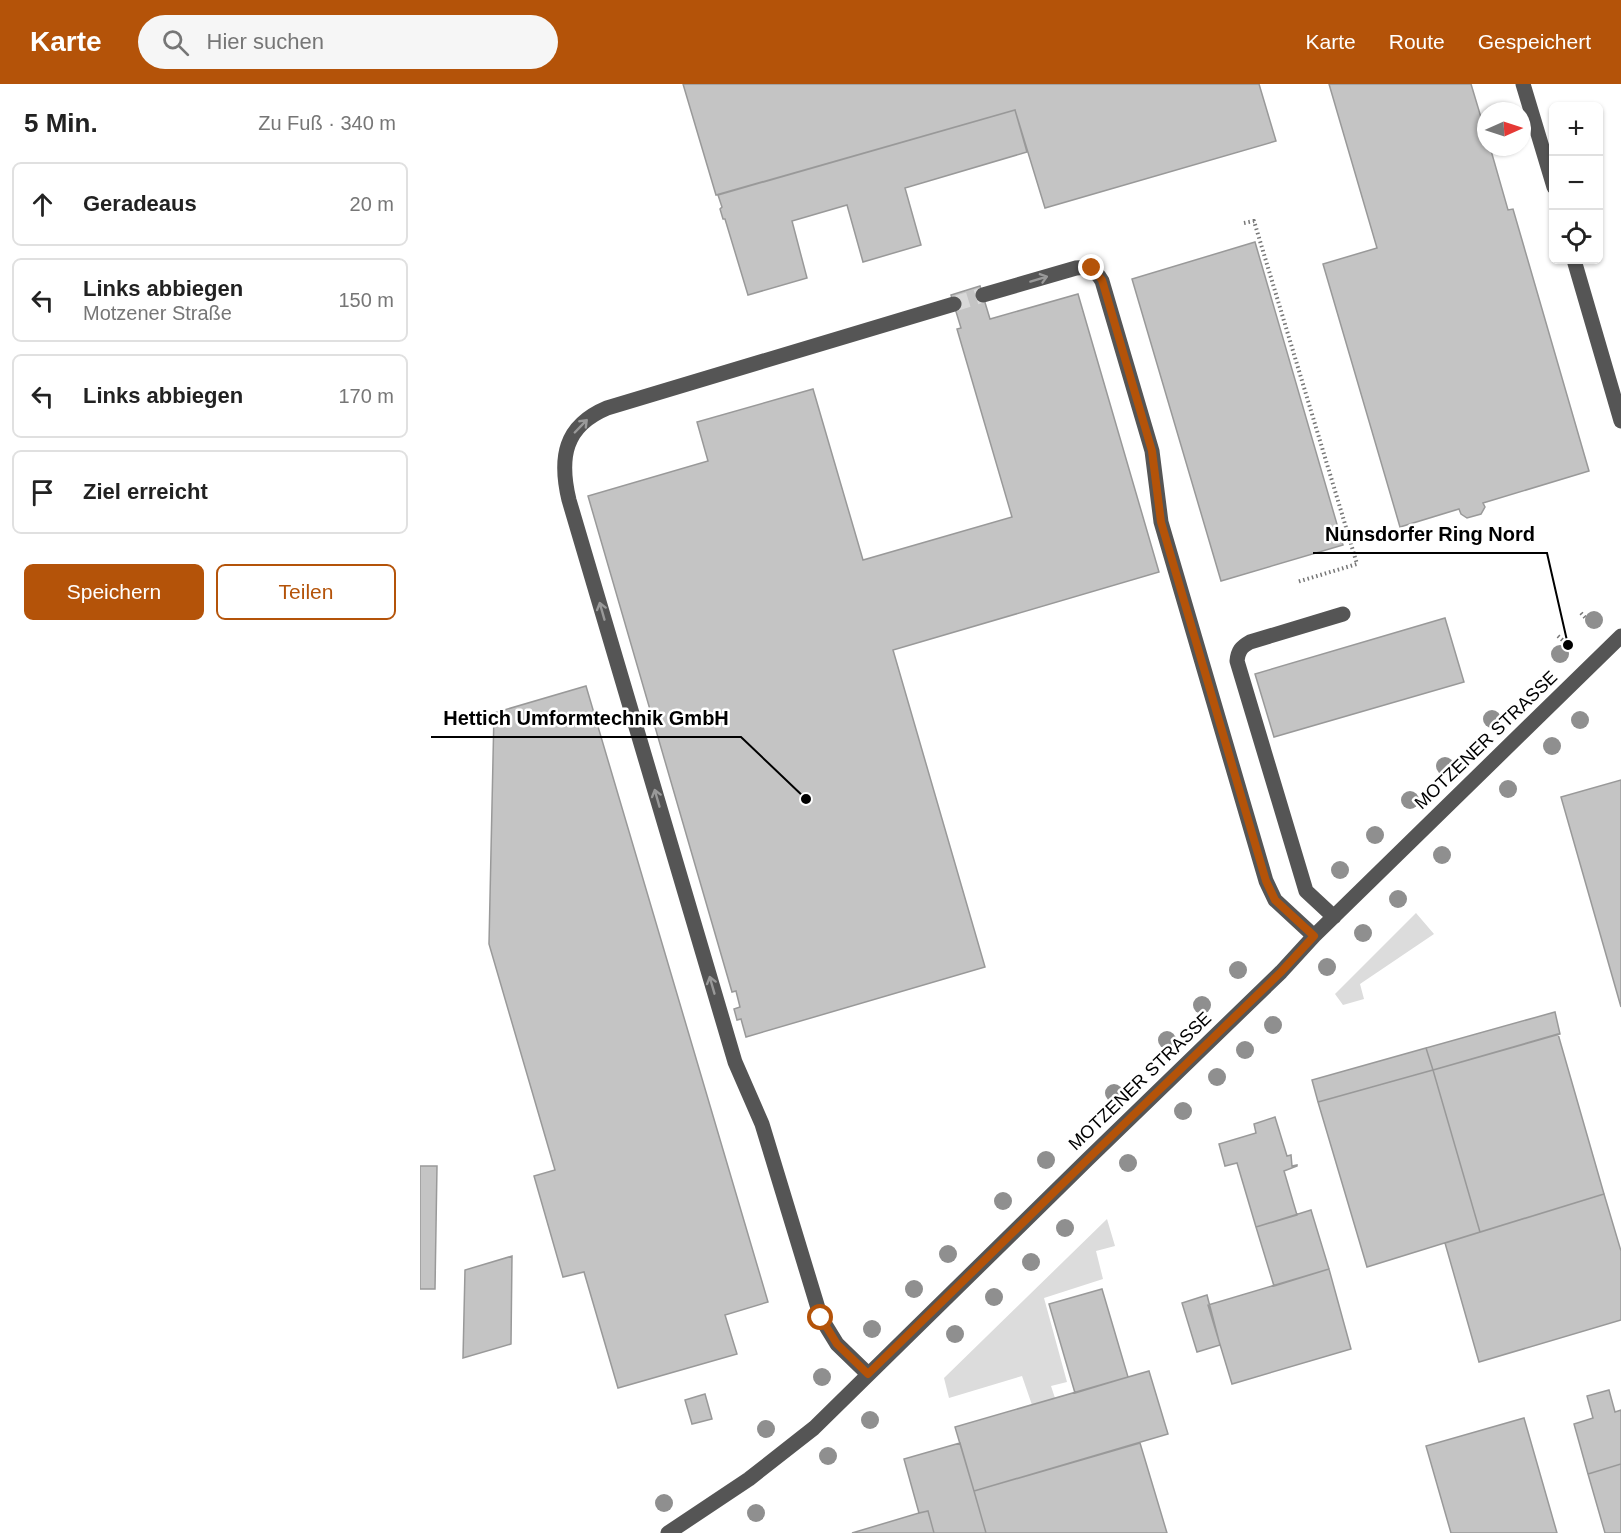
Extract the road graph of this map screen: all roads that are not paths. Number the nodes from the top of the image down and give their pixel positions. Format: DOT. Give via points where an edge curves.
graph roads {
  1 [pos="1524,84"];
  2 [pos="1549,170"];
  3 [pos="1575,264"];
  4 [pos="983,296"];
  5 [pos="954,304"];
  6 [pos="1621,421"];
  7 [pos="1343,614"];
  8 [pos="1621,636"];
  9 [pos="1334,917"];
  10 [pos="1314,936"];
  11 [pos="868,1374"];
  12 [pos="668,1533"];
  1 -- 2 [label="street"];
  3 -- 6 [label="street"];
  4 -- 10 [label="street, one-way" via="1085,266 1102,280 1152,451 1161,522 1266,881 1275,900"];
  11 -- 5 [label="street, one-way" via="837,1344 818,1311 762,1124 728,1041 569,500 565,455 575,430 584,420 607,408"];
  7 -- 9 [label="street" via="1250,642 1242,647 1237,661 1306,891"];
  8 -- 9 [label="street, MOTZENER STRASSE"];
  9 -- 10 [label="street, MOTZENER STRASSE"];
  10 -- 11 [label="street, MOTZENER STRASSE"];
  11 -- 12 [label="street, MOTZENER STRASSE" via="805,1435 749,1479"];
}
